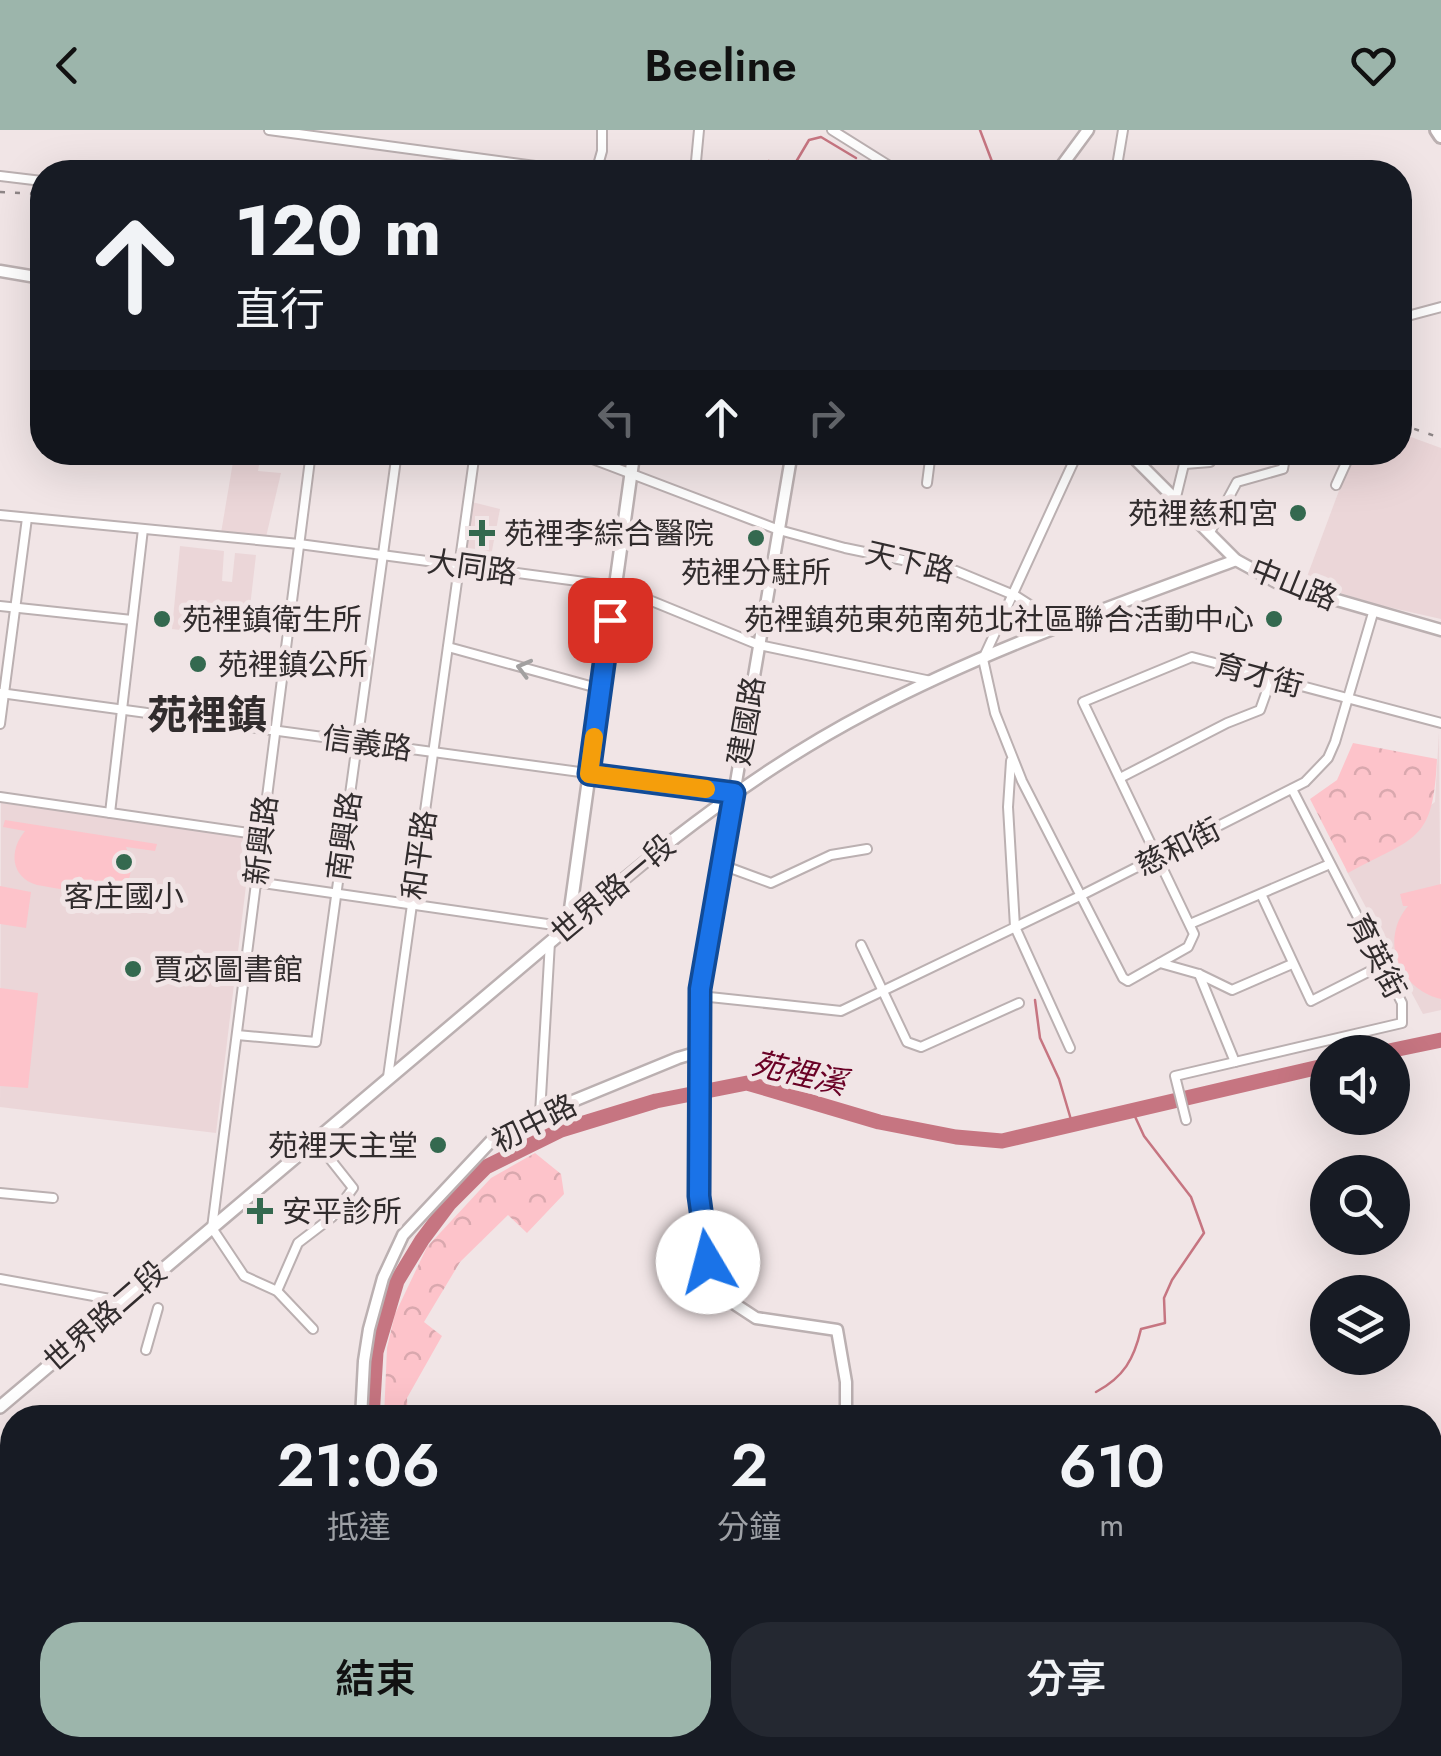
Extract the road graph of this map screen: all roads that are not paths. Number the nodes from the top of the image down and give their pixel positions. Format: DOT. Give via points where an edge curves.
graph roads {
  1 [pos="269,130"];
  2 [pos="602,130"];
  3 [pos="700,130"];
  4 [pos="832,130"];
  5 [pos="1088,130"];
  6 [pos="1124,130"];
  7 [pos="491,160"];
  8 [pos="599,160"];
  9 [pos="696,160"];
  10 [pos="880,160"];
  11 [pos="1066,160"];
  12 [pos="1118,160"];
  13 [pos="0,176"];
  14 [pos="30,180"];
  15 [pos="0,271"];
  16 [pos="30,276"];
  17 [pos="1441,307"];
  18 [pos="1412,315"];
  19 [pos="309,465"];
  20 [pos="395,465"];
  21 [pos="474,465"];
  22 [pos="604,465"];
  23 [pos="632,465"];
  24 [pos="790,465"];
  25 [pos="928,465"];
  26 [pos="1072,465"];
  27 [pos="1140,465"];
  28 [pos="1184,465"];
  29 [pos="1284,465"];
  30 [pos="1345,465"];
  31 [pos="630,476"];
  32 [pos="926,483"];
  33 [pos="1336,484"];
  34 [pos="1175,501"];
  35 [pos="0,515"];
  36 [pos="27,518"];
  37 [pos="143,530"];
  38 [pos="779,530"];
  39 [pos="1209,534"];
  40 [pos="299,544"];
  41 [pos="383,554"];
  42 [pos="1236,560"];
  43 [pos="460,566"];
  44 [pos="615,586"];
  45 [pos="1013,594"];
  46 [pos="0,606"];
  47 [pos="16,607"];
  48 [pos="1372,613"];
  49 [pos="132,620"];
  50 [pos="1063,626"];
  51 [pos="1441,630"];
  52 [pos="759,645"];
  53 [pos="448,646"];
  54 [pos="983,659"];
  55 [pos="1272,679"];
  56 [pos="931,680"];
  57 [pos="601,689"];
  58 [pos="2,693"];
  59 [pos="1348,699"];
  60 [pos="122,709"];
  61 [pos="1441,723"];
  62 [pos="0,724"];
  63 [pos="275,730"];
  64 [pos="357,742"];
  65 [pos="434,752"];
  66 [pos="1012,757"];
  67 [pos="589,774"];
  68 [pos="1120,778"];
  69 [pos="1292,789"];
  70 [pos="734,793"];
  71 [pos="0,796"];
  72 [pos="110,813"];
  73 [pos="262,835"];
  74 [pos="867,849"];
  75 [pos="1158,858"];
  76 [pos="722,864"];
  77 [pos="1330,864"];
  78 [pos="256,882"];
  79 [pos="336,894"];
  80 [pos="1261,894"];
  81 [pos="1082,895"];
  82 [pos="412,904"];
  83 [pos="1190,924"];
  84 [pos="568,928"];
  85 [pos="1014,928"];
  86 [pos="550,942"];
  87 [pos="861,945"];
  88 [pos="1160,963"];
  89 [pos="1292,964"];
  90 [pos="1382,964"];
  91 [pos="1199,974"];
  92 [pos="884,990"];
  93 [pos="700,993"];
  94 [pos="1019,1003"];
  95 [pos="236,1035"];
  96 [pos="1070,1048"];
  97 [pos="702,1052"];
  98 [pos="1235,1062"];
  99 [pos="388,1080"];
  100 [pos="540,1114"];
  101 [pos="1186,1120"];
  102 [pos="315,1140"];
  103 [pos="0,1192"];
  104 [pos="53,1198"];
  105 [pos="212,1228"];
  106 [pos="0,1279"];
  107 [pos="277,1291"];
  108 [pos="121,1302"];
  109 [pos="158,1308"];
  110 [pos="313,1329"];
  111 [pos="146,1350"];
  112 [pos="2,1405"];
  113 [pos="362,1405"];
  114 [pos="846,1405"];
  1 -- 7 [label="street"];
  2 -- 8 [label="street"];
  3 -- 9 [label="street"];
  4 -- 10 [label="street"];
  5 -- 11 [label="street"];
  6 -- 12 [label="street"];
  13 -- 14 [label="street"];
  15 -- 16 [label="street"];
  17 -- 18 [label="street"];
  19 -- 40 [label="street, 新興路"];
  20 -- 41 [label="street, 南興路"];
  21 -- 43 [label="street, 和平路"];
  22 -- 31 [label="street, 天下路"];
  23 -- 31 [label="main road"];
  24 -- 38 [label="street, 建國路"];
  25 -- 32 [label="street"];
  26 -- 45 [label="street"];
  27 -- 34 [label="street, 中山路"];
  28 -- 34 [label="street"];
  29 -- 39 [label="street" via="1236,482"];
  30 -- 33 [label="street"];
  31 -- 38 [label="street, 天下路"];
  31 -- 44 [label="main road"];
  34 -- 39 [label="street, 中山路"];
  35 -- 36 [label="street, 大同路"];
  36 -- 37 [label="street, 大同路"];
  36 -- 47 [label="street"];
  37 -- 40 [label="street, 大同路"];
  37 -- 49 [label="street"];
  38 -- 45 [label="street, 天下路" via="956,571"];
  38 -- 52 [label="street, 建國路"];
  39 -- 42 [label="street, 中山路"];
  40 -- 41 [label="street, 大同路"];
  40 -- 63 [label="street, 新興路"];
  41 -- 43 [label="street, 大同路"];
  41 -- 64 [label="street, 南興路"];
  42 -- 48 [label="street, 中山路" via="1278,583"];
  42 -- 50 [label="street"];
  43 -- 44 [label="street, 大同路"];
  43 -- 53 [label="street, 和平路"];
  44 -- 52 [label="street, 大同路"];
  44 -- 57 [label="main road"];
  45 -- 50 [label="street, 天下路"];
  45 -- 54 [label="street"];
  46 -- 47 [label="street"];
  47 -- 49 [label="street"];
  47 -- 58 [label="street"];
  48 -- 51 [label="street, 中山路"];
  48 -- 59 [label="street, 慈和街"];
  49 -- 60 [label="street"];
  50 -- 54 [label="street, 世界路一段"];
  52 -- 56 [label="street, 大同路"];
  52 -- 70 [label="street, 建國路"];
  57 -- 53 [label="street, one-way"];
  53 -- 65 [label="street, 和平路"];
  54 -- 56 [label="street, 世界路一段"];
  54 -- 66 [label="street"];
  55 -- 59 [label="street, 育才街"];
  55 -- 68 [label="street" via="1260,710"];
  55 -- 68 [label="street, 育才街" via="1192,657 1082,702"];
  56 -- 70 [label="street, 世界路一段"];
  57 -- 67 [label="main road"];
  58 -- 60 [label="street, 信義路"];
  58 -- 62 [label="street"];
  59 -- 61 [label="street, 育才街"];
  59 -- 69 [label="street, 慈和街" via="1328,758"];
  60 -- 63 [label="street, 信義路"];
  60 -- 72 [label="street"];
  63 -- 64 [label="street, 信義路"];
  63 -- 73 [label="street, 新興路"];
  64 -- 65 [label="street, 信義路"];
  64 -- 79 [label="street, 南興路"];
  65 -- 67 [label="street, 信義路"];
  65 -- 82 [label="street, 和平路"];
  66 -- 81 [label="street"];
  66 -- 85 [label="street"];
  67 -- 70 [label="street, 信義路"];
  67 -- 84 [label="main road"];
  68 -- 75 [label="street"];
  69 -- 75 [label="street, 慈和街"];
  69 -- 77 [label="street, 育英街"];
  70 -- 76 [label="street, 建國路"];
  70 -- 84 [label="street, 世界路一段"];
  71 -- 72 [label="street"];
  72 -- 73 [label="street"];
  73 -- 78 [label="street, 新興路"];
  74 -- 76 [label="street" via="832,854 771,883"];
  75 -- 81 [label="street, 慈和街"];
  75 -- 83 [label="street"];
  76 -- 93 [label="street, 建國路"];
  77 -- 80 [label="street"];
  77 -- 90 [label="street, 育英街"];
  78 -- 79 [label="street"];
  78 -- 95 [label="street, 新興路"];
  79 -- 82 [label="street"];
  79 -- 95 [label="street, 南興路" via="316,1042"];
  80 -- 83 [label="street"];
  80 -- 89 [label="street"];
  81 -- 85 [label="street, 慈和街"];
  81 -- 88 [label="street" via="1128,981"];
  82 -- 84 [label="street"];
  82 -- 99 [label="street, 和平路"];
  83 -- 88 [label="street" via="1188,947"];
  84 -- 86 [label="main road, 世界路一段"];
  85 -- 92 [label="street, 慈和街"];
  85 -- 96 [label="street"];
  86 -- 99 [label="main road, 世界路一段"];
  86 -- 100 [label="street"];
  87 -- 92 [label="street"];
  88 -- 91 [label="street"];
  89 -- 90 [label="street" via="1310,1001"];
  89 -- 91 [label="street" via="1232,990"];
  90 -- 98 [label="street, 育英街" via="1402,1003 1402,1024"];
  91 -- 98 [label="street"];
  92 -- 93 [label="street, 慈和街" via="841,1011"];
  92 -- 94 [label="street" via="907,1042 921,1047"];
  93 -- 97 [label="street, 建國路"];
  95 -- 105 [label="street, 新興路"];
  97 -- 100 [label="street, 初中路"];
  97 -- 114 [label="street, 建國路" via="699,1196 714,1282 756,1318 837,1330"];
  98 -- 101 [label="street, 育英街" via="1175,1076"];
  99 -- 102 [label="main road, 世界路一段"];
  100 -- 113 [label="street, 初中路" via="492,1140 403,1235 369,1329"];
  102 -- 105 [label="main road, 世界路一段"];
  102 -- 107 [label="street" via="354,1188 332,1217 298,1243"];
  103 -- 104 [label="street"];
  105 -- 107 [label="street" via="244,1276"];
  105 -- 108 [label="main road, 世界路二段"];
  106 -- 108 [label="street"];
  107 -- 110 [label="street"];
  108 -- 112 [label="main road, 世界路二段"];
  109 -- 111 [label="street"];
}
